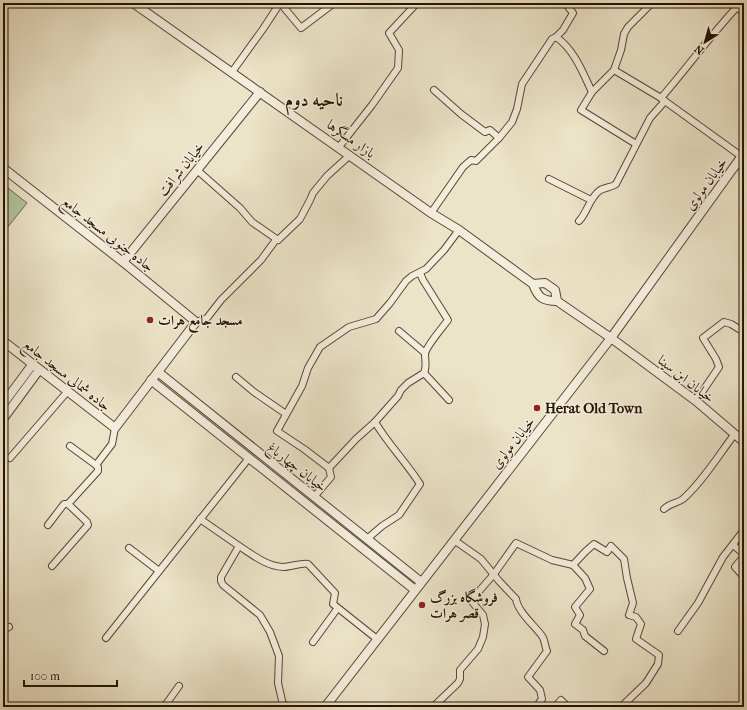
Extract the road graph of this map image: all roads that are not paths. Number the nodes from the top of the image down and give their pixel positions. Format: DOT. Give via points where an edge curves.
graph roads {
  1 [pos="133,3"];
  2 [pos="334,3"];
  3 [pos="417,3"];
  4 [pos="565,3"];
  5 [pos="652,3"];
  6 [pos="280,4"];
  7 [pos="737,5"];
  8 [pos="744,13"];
  9 [pos="556,37"];
  10 [pos="614,70"];
  11 [pos="232,72"];
  12 [pos="434,90"];
  13 [pos="260,92"];
  14 [pos="592,92"];
  15 [pos="663,99"];
  16 [pos="499,138"];
  17 [pos="636,144"];
  18 [pos="339,147"];
  19 [pos="743,154"];
  20 [pos="350,155"];
  21 [pos="3,168"];
  22 [pos="197,170"];
  23 [pos="548,179"];
  24 [pos="592,200"];
  25 [pos="431,212"];
  26 [pos="579,221"];
  27 [pos="459,230"];
  28 [pos="278,240"];
  29 [pos="123,262"];
  30 [pos="420,273"];
  31 [pos="533,284"];
  32 [pos="557,301"];
  33 [pos="196,322"];
  34 [pos="744,325"];
  35 [pos="399,331"];
  36 [pos="611,338"];
  37 [pos="3,341"];
  38 [pos="425,353"];
  39 [pos="35,367"];
  40 [pos="158,372"];
  41 [pos="424,373"];
  42 [pos="236,377"];
  43 [pos="151,380"];
  44 [pos="67,392"];
  45 [pos="449,400"];
  46 [pos="696,401"];
  47 [pos="3,404"];
  48 [pos="286,414"];
  49 [pos="3,418"];
  50 [pos="375,422"];
  51 [pos="115,428"];
  52 [pos="734,435"];
  53 [pos="744,442"];
  54 [pos="70,446"];
  55 [pos="10,458"];
  56 [pos="249,458"];
  57 [pos="96,465"];
  58 [pos="329,468"];
  59 [pos="314,496"];
  60 [pos="68,504"];
  61 [pos="664,509"];
  62 [pos="200,519"];
  63 [pos="48,525"];
  64 [pos="744,530"];
  65 [pos="367,539"];
  66 [pos="454,540"];
  67 [pos="733,545"];
  68 [pos="239,546"];
  69 [pos="128,548"];
  70 [pos="744,555"];
  71 [pos="573,565"];
  72 [pos="52,566"];
  73 [pos="160,571"];
  74 [pos="494,574"];
  75 [pos="744,577"];
  76 [pos="421,582"];
  77 [pos="415,590"];
  78 [pos="337,609"];
  79 [pos="9,627"];
  80 [pos="3,630"];
  81 [pos="678,630"];
  82 [pos="106,638"];
  83 [pos="378,639"];
  84 [pos="313,642"];
  85 [pos="604,651"];
  86 [pos="179,686"];
  87 [pos="565,704"];
  88 [pos="283,706"];
  89 [pos="164,707"];
  90 [pos="325,707"];
  91 [pos="432,707"];
  92 [pos="540,707"];
  93 [pos="555,707"];
  94 [pos="622,707"];
  1 -- 11 [label="street, بازار مسگرها"];
  2 -- 6 [label="street" via="302,28"];
  3 -- 18 [label="street" via="389,33 399,50 398,68"];
  4 -- 9 [label="street" via="573,13"];
  5 -- 10 [label="street" via="624,34 622,50"];
  6 -- 11 [label="street"];
  7 -- 8 [label="street"];
  7 -- 15 [label="street"];
  9 -- 14 [label="street" via="563,41 572,53"];
  9 -- 16 [label="street" via="552,39 522,84 512,122"];
  10 -- 14 [label="street"];
  10 -- 15 [label="street"];
  11 -- 13 [label="street, بازار مسگرها"];
  12 -- 16 [label="street" via="485,132 490,130"];
  13 -- 18 [label="street, بازار مسگرها"];
  13 -- 22 [label="street, خیابان شرافت"];
  14 -- 17 [label="street" via="582,110"];
  15 -- 17 [label="street"];
  15 -- 19 [label="street"];
  16 -- 25 [label="street" via="476,160 471,160 463,167"];
  17 -- 24 [label="street" via="616,184 599,191"];
  18 -- 20 [label="street, بازار مسگرها"];
  19 -- 36 [label="street, خیابان مولوی"];
  20 -- 25 [label="street, بازار مسگرها"];
  20 -- 28 [label="street" via="312,193 300,219"];
  21 -- 29 [label="street, جاده جنوبی مسجد جامع"];
  22 -- 28 [label="street" via="252,222"];
  22 -- 29 [label="street, خیابان شرافت"];
  23 -- 24 [label="street"];
  24 -- 26 [label="street"];
  25 -- 27 [label="street, بازار مسگرها"];
  27 -- 30 [label="street" via="444,250"];
  27 -- 31 [label="street, بازار مسگرها"];
  28 -- 33 [label="street" via="262,260 221,300 208,318"];
  29 -- 33 [label="street, جاده جنوبی مسجد جامع"];
  30 -- 38 [label="street" via="448,320"];
  30 -- 48 [label="street" via="406,282 376,319 348,327 320,347"];
  31 -- 32 [label="street, بازار مسگرها" via="536,294 546,301"];
  31 -- 32 [label="street, بازار مسگرها" via="545,283 555,290"];
  32 -- 36 [label="street, بازار مسگرها"];
  33 -- 40 [label="street"];
  34 -- 46 [label="street" via="739,329 724,322 703,338 719,367"];
  35 -- 38 [label="street"];
  36 -- 46 [label="street, خیابان ابن سینا"];
  36 -- 66 [label="street, خیابان مولوی"];
  37 -- 39 [label="street, جاده شمالی مسجد جامع"];
  38 -- 41 [label="street"];
  39 -- 44 [label="street, جاده شمالی مسجد جامع"];
  39 -- 47 [label="street"];
  39 -- 49 [label="street"];
  40 -- 43 [label="street"];
  40 -- 59 [label="street, خیابان چهارباغ"];
  41 -- 45 [label="street"];
  41 -- 50 [label="street" via="408,383"];
  42 -- 48 [label="street"];
  43 -- 51 [label="street"];
  43 -- 56 [label="street, خیابان چهارباغ"];
  44 -- 51 [label="street, جاده شمالی مسجد جامع"];
  44 -- 55 [label="street"];
  46 -- 52 [label="street, خیابان ابن سینا"];
  48 -- 58 [label="street" via="277,431"];
  50 -- 58 [label="street"];
  50 -- 65 [label="street" via="420,484 399,515"];
  51 -- 57 [label="street" via="112,444"];
  52 -- 53 [label="street, خیابان ابن سینا"];
  52 -- 61 [label="street" via="682,500 669,504"];
  54 -- 57 [label="street"];
  56 -- 62 [label="street"];
  56 -- 77 [label="street, خیابان چهارباغ"];
  57 -- 60 [label="street" via="98,471"];
  58 -- 59 [label="street" via="331,477"];
  59 -- 65 [label="street, خیابان چهارباغ"];
  60 -- 63 [label="street" via="64,504"];
  60 -- 72 [label="street" via="88,525"];
  62 -- 68 [label="street"];
  62 -- 73 [label="street"];
  64 -- 67 [label="street"];
  65 -- 76 [label="street, خیابان چهارباغ"];
  66 -- 74 [label="street" via="481,559"];
  66 -- 76 [label="street, خیابان مولوی"];
  67 -- 70 [label="street"];
  67 -- 81 [label="street" via="723,557 698,603"];
  68 -- 78 [label="street" via="270,564 283,567 308,564 335,593 333,604"];
  68 -- 88 [label="street" via="221,581 260,615 270,632 279,656 278,683"];
  69 -- 73 [label="street"];
  70 -- 75 [label="street" via="735,567"];
  71 -- 74 [label="street" via="552,560 516,543"];
  71 -- 85 [label="street" via="585,578 590,589 575,607 580,615 575,624"];
  71 -- 94 [label="street" via="594,544 607,552 611,546 620,553 624,559 633,603 630,615 636,617 641,624 636,639 659,655 658,664 646,683"];
  73 -- 82 [label="street"];
  74 -- 91 [label="street" via="474,597 472,603 483,615 485,624 478,649 460,670 458,683"];
  74 -- 92 [label="street" via="516,599 527,619 543,638 547,651 528,677 540,690"];
  76 -- 77 [label="street, خیابان مولوی"];
  77 -- 83 [label="street, خیابان مولوی"];
  78 -- 83 [label="street"];
  78 -- 84 [label="street"];
  79 -- 80 [label="street"];
  83 -- 90 [label="street, خیابان مولوی"];
  86 -- 89 [label="street"];
  87 -- 93 [label="street" via="561,700"];
}
